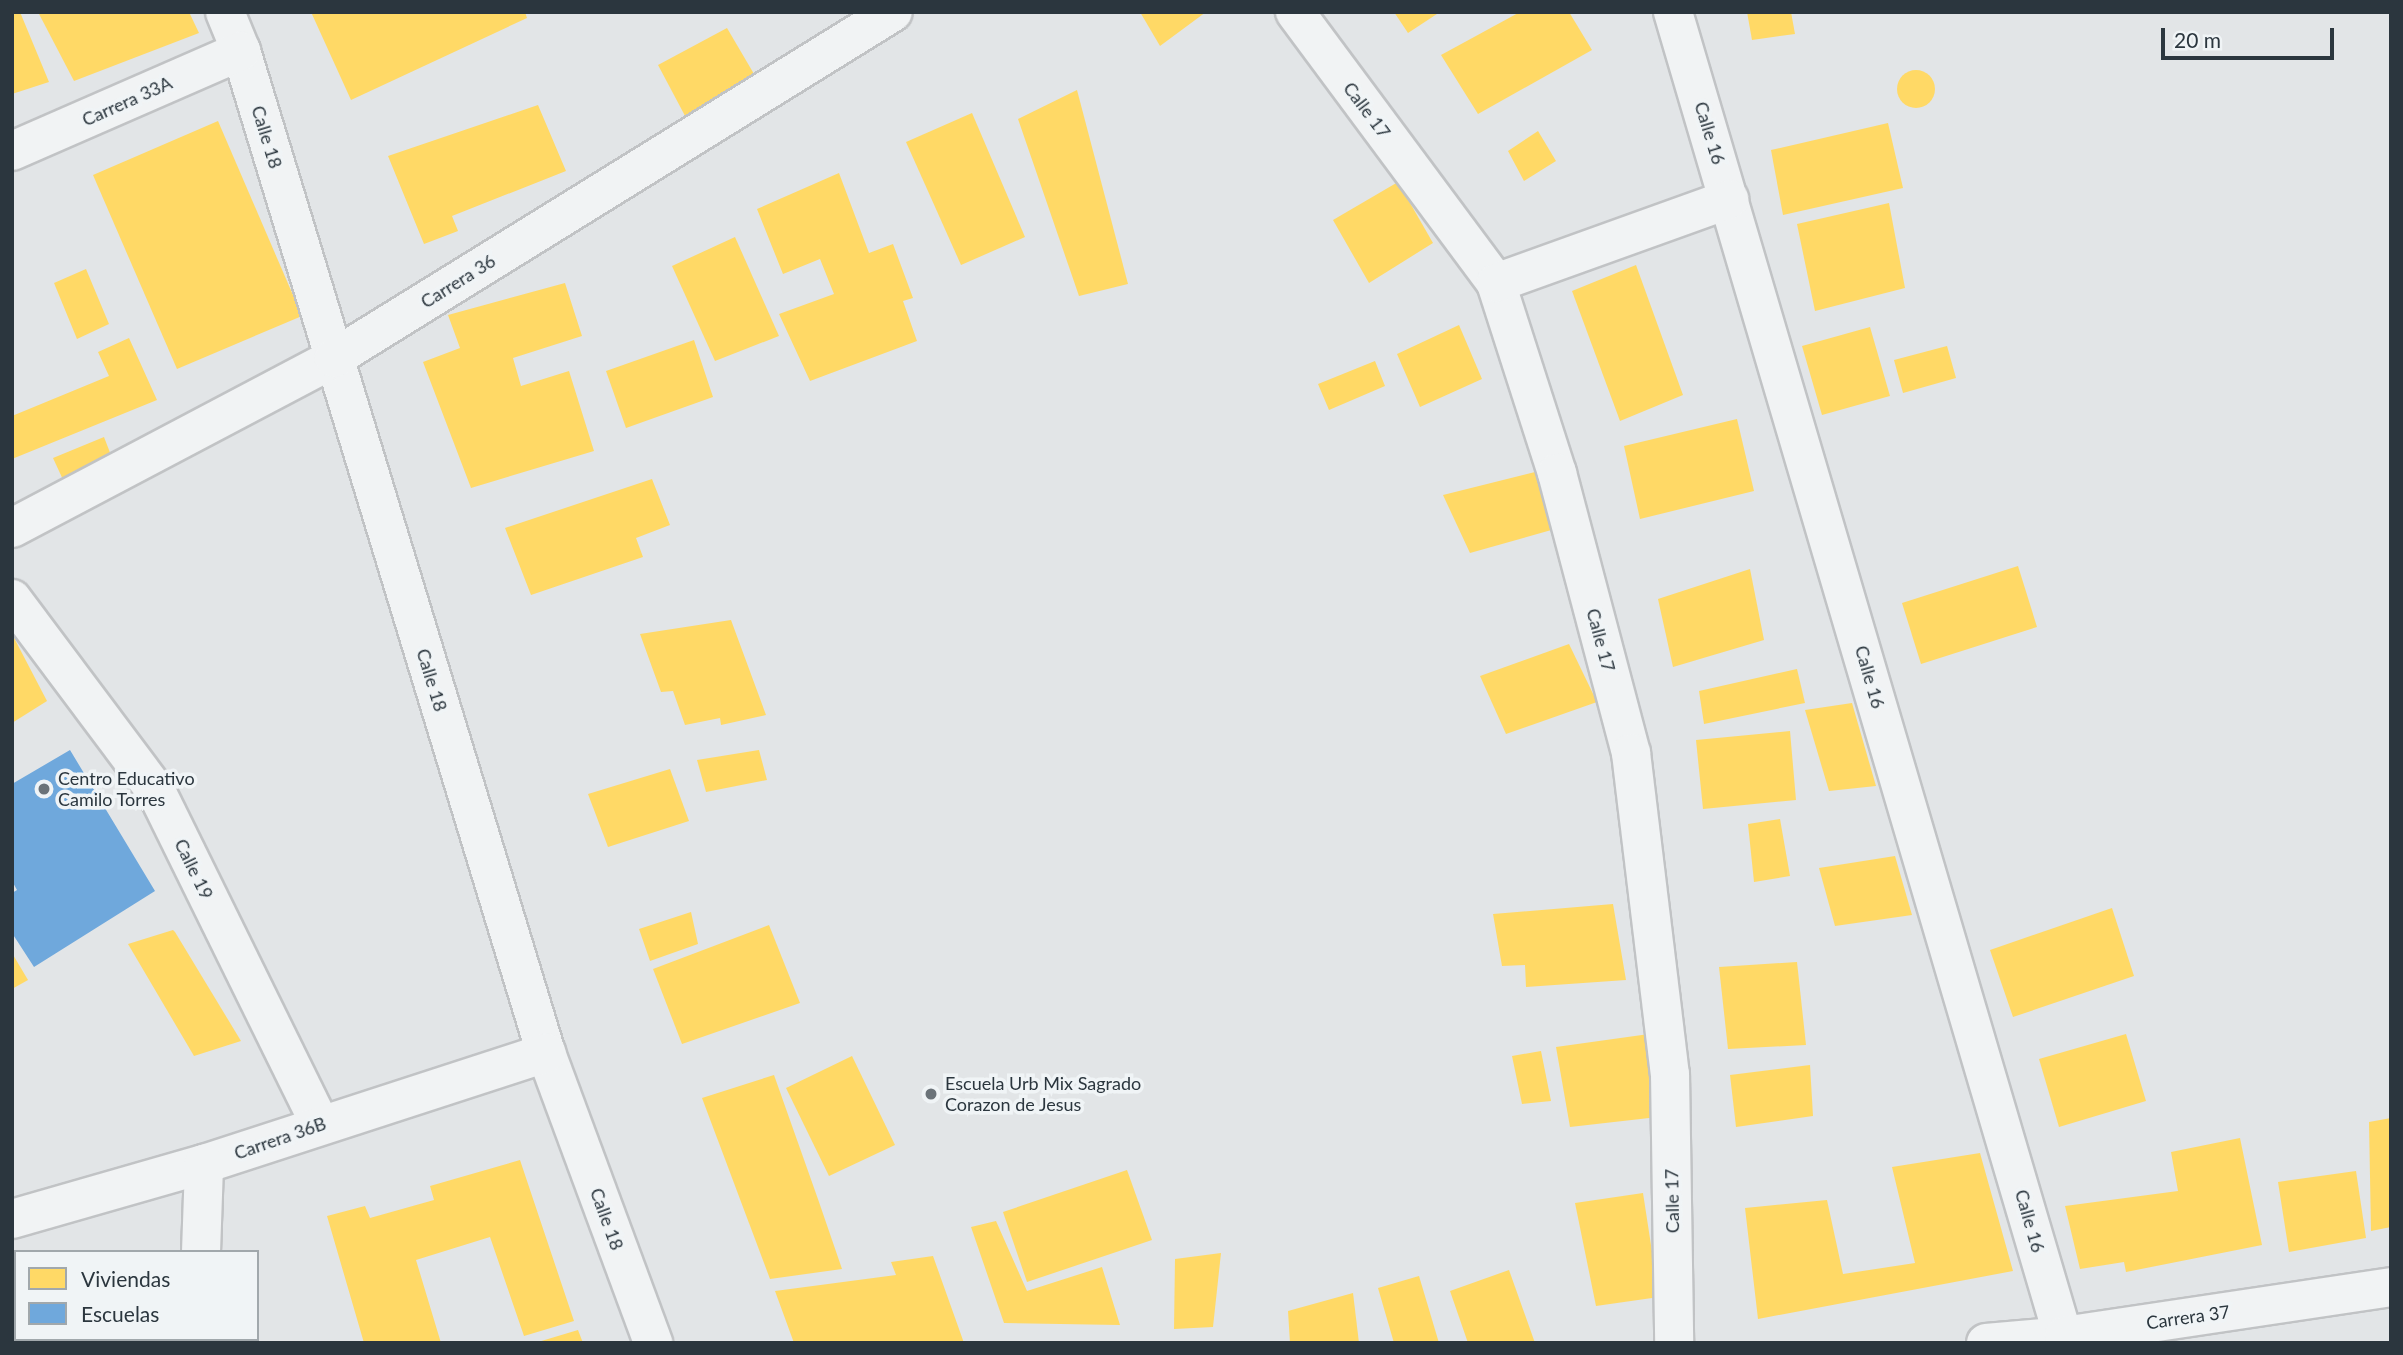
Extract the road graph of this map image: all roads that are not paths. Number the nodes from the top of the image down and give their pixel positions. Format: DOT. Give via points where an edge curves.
graph roads {
  1 [pos="225,12"];
  2 [pos="893,12"];
  3 [pos="1295,12"];
  4 [pos="1673,12"];
  5 [pos="241,51"];
  6 [pos="12,151"];
  7 [pos="1729,199"];
  8 [pos="1496,283"];
  9 [pos="334,358"];
  10 [pos="12,528"];
  11 [pos="12,599"];
  12 [pos="546,1053"];
  13 [pos="320,1124"];
  14 [pos="204,1164"];
  15 [pos="12,1219"];
  16 [pos="201,1250"];
  17 [pos="2391,1287"];
  18 [pos="2064,1339"];
  19 [pos="653,1343"];
  20 [pos="1674,1343"];
  21 [pos="1986,1343"];
  1 -- 5 [label="street, Calle 18"];
  2 -- 9 [label="street, Carrera 36"];
  3 -- 8 [label="street, Calle 17"];
  4 -- 7 [label="street, Calle 16"];
  5 -- 6 [label="street, Carrera 33A"];
  5 -- 9 [label="street, Calle 18"];
  7 -- 8 [label="street"];
  7 -- 18 [label="street, Calle 16"];
  8 -- 20 [label="street, Calle 17" via="1557,473 1631,753 1670,1074"];
  9 -- 10 [label="street, Carrera 36"];
  9 -- 12 [label="street, Calle 18"];
  11 -- 13 [label="street, Calle 19" via="157,793"];
  12 -- 13 [label="street, Carrera 36B"];
  12 -- 19 [label="street, Calle 18"];
  13 -- 14 [label="street, Carrera 36B"];
  14 -- 15 [label="street, Carrera 36B"];
  14 -- 16 [label="street"];
  17 -- 18 [label="street, Carrera 37"];
  18 -- 21 [label="street, Carrera 37"];
}
